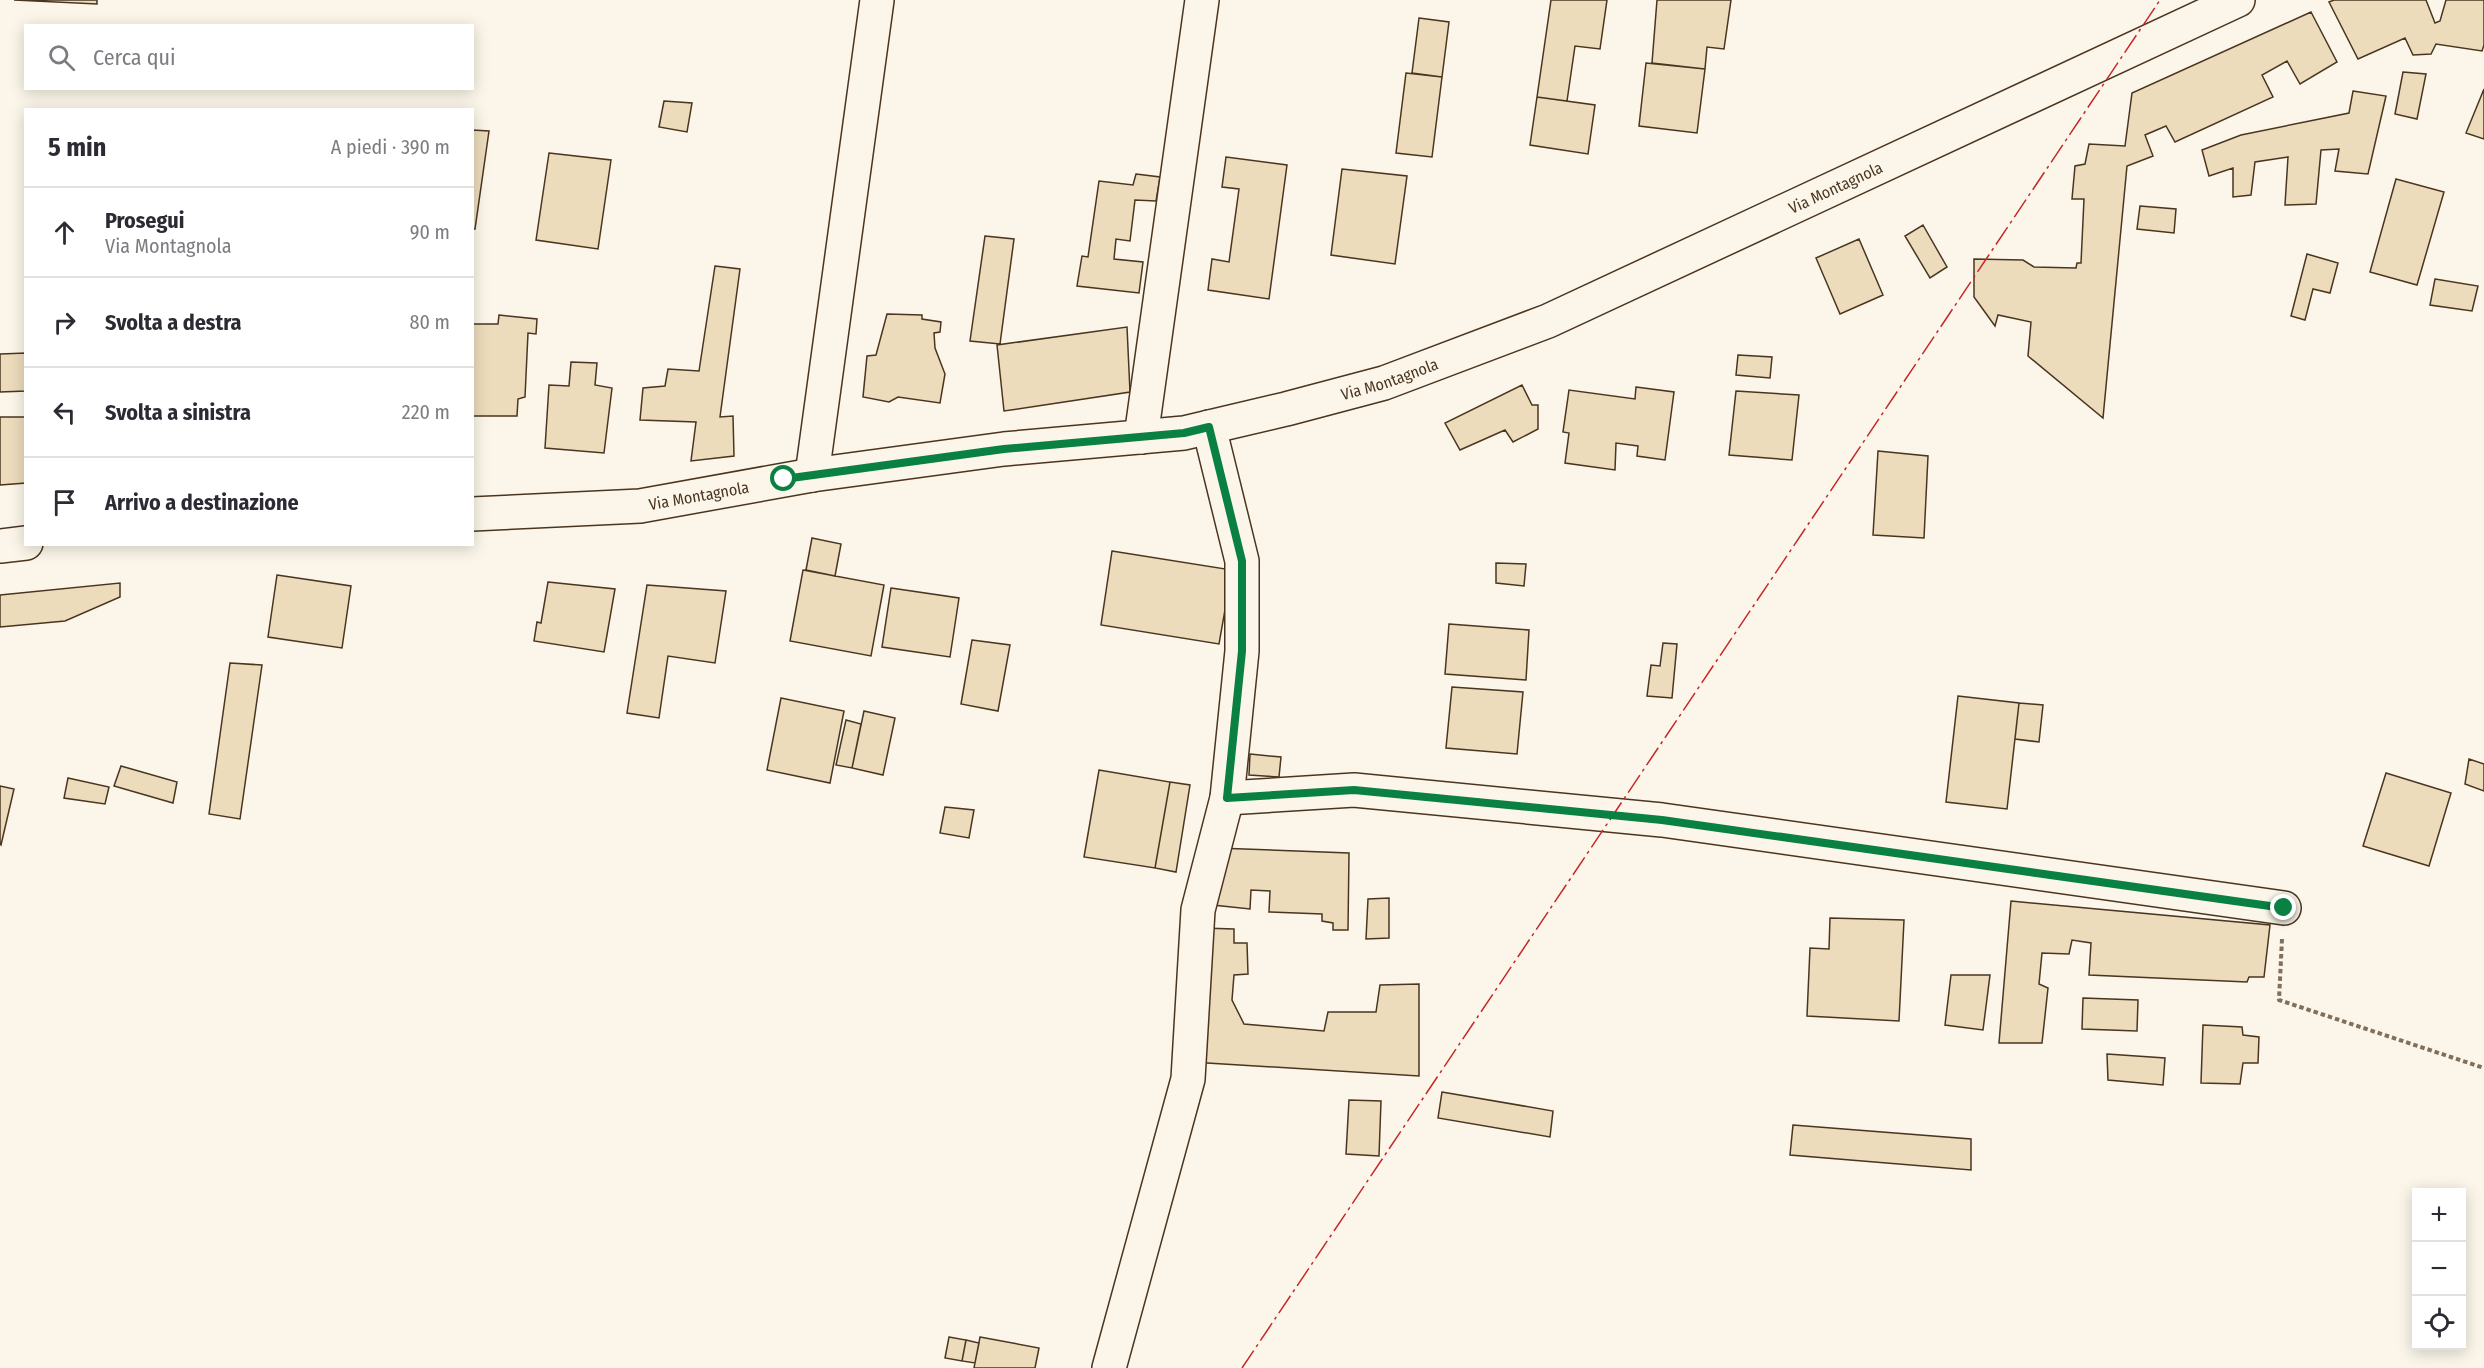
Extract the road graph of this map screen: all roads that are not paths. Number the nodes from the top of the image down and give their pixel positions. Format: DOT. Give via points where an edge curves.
graph roads {
  1 [pos="877,0"];
  2 [pos="1202,0"];
  3 [pos="2238,0"];
  4 [pos="1209,427"];
  5 [pos="1141,436"];
  6 [pos="812,475"];
  7 [pos="474,514"];
  8 [pos="24,543"];
  9 [pos="0,546"];
  10 [pos="1227,798"];
  11 [pos="2284,908"];
  12 [pos="1109,1368"];
  1 -- 6 [label="street"];
  2 -- 5 [label="street"];
  3 -- 4 [label="street, Via Montagnola" via="1548,321 1384,383"];
  4 -- 5 [label="street, Via Montagnola"];
  4 -- 10 [label="street" via="1242,561 1242,651"];
  5 -- 6 [label="street, Via Montagnola" via="1004,449"];
  6 -- 7 [label="street, Via Montagnola" via="640,506"];
  8 -- 9 [label="street"];
  10 -- 11 [label="street" via="1354,790 1662,820"];
  10 -- 12 [label="street" via="1198,910 1188,1079"];
}
